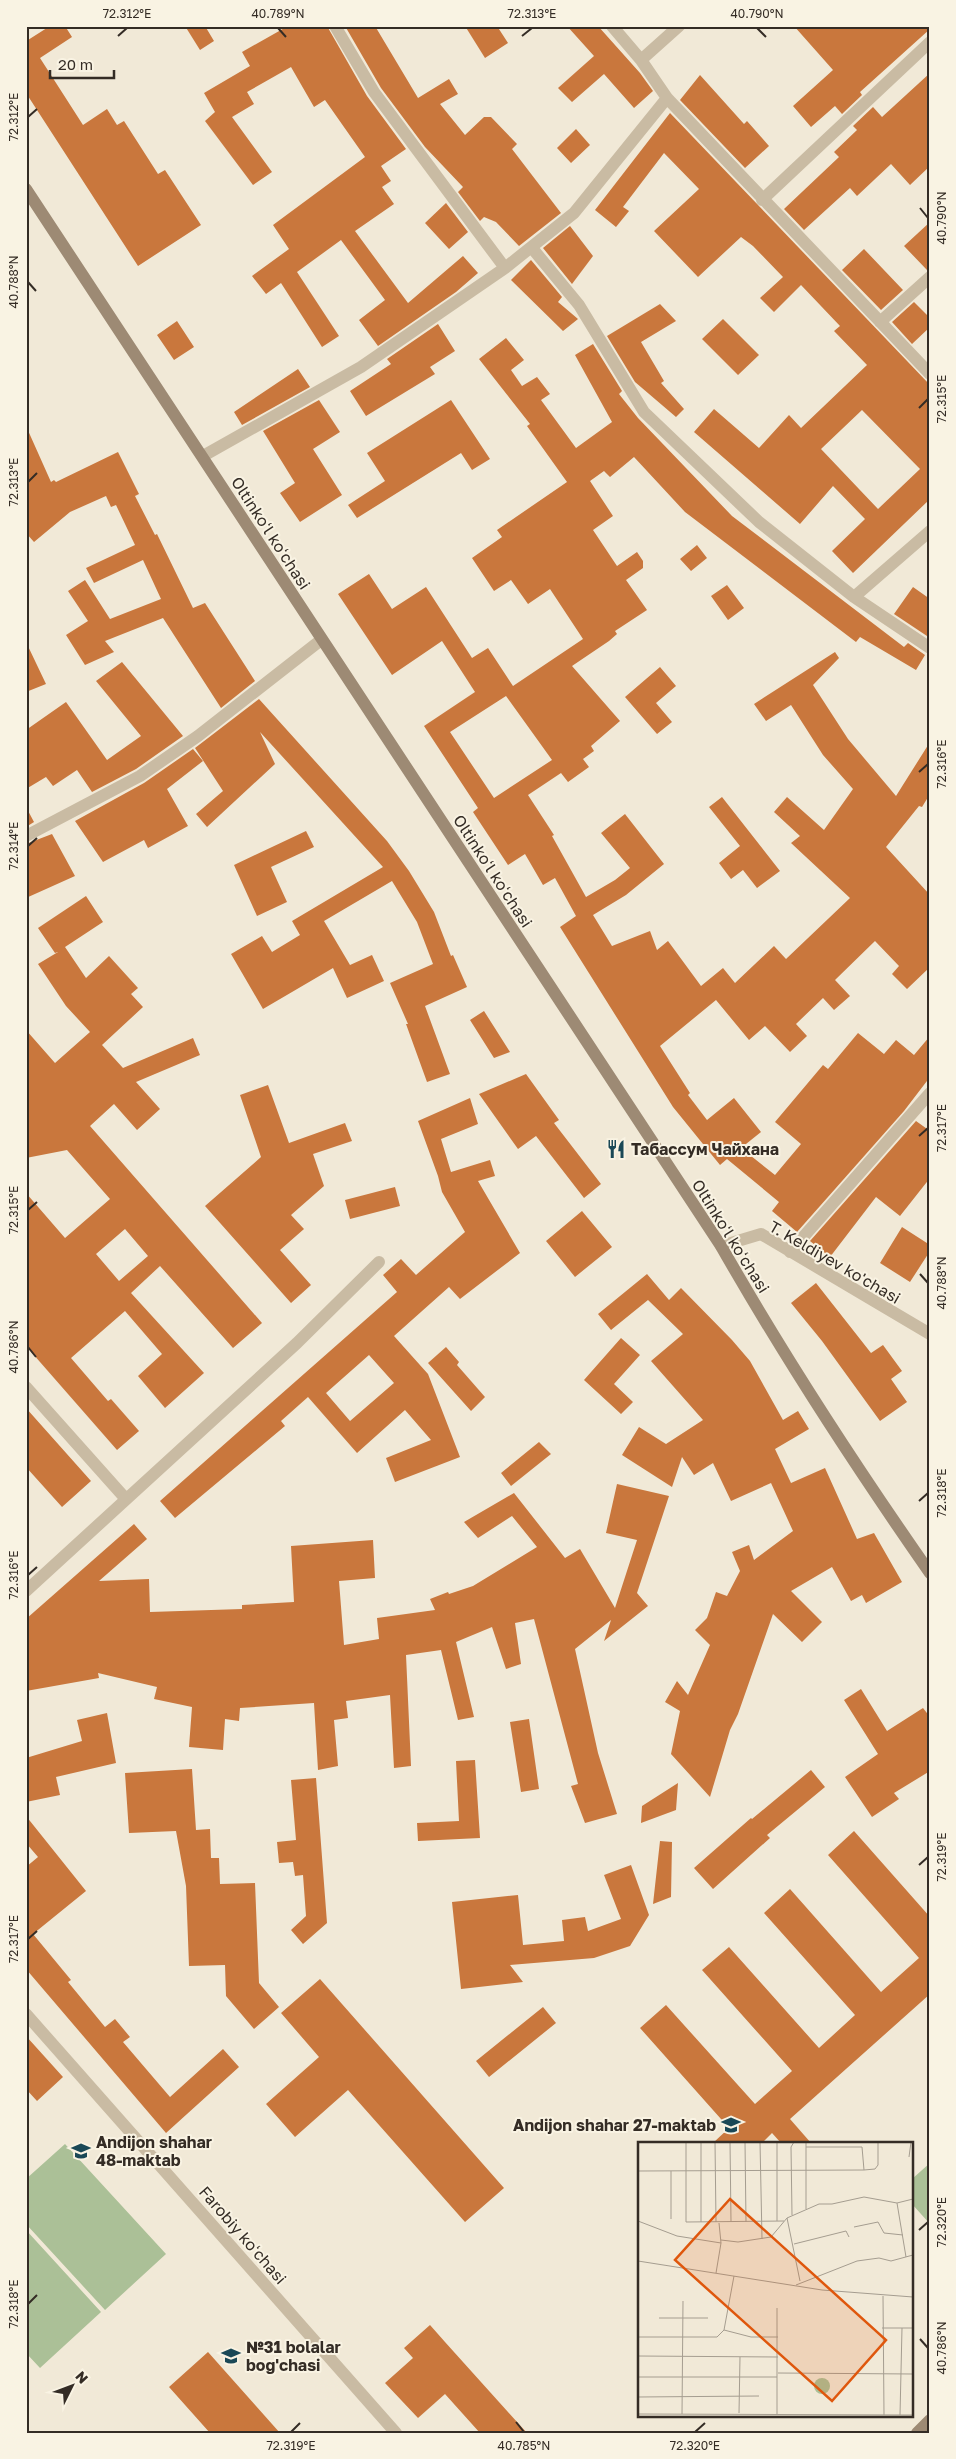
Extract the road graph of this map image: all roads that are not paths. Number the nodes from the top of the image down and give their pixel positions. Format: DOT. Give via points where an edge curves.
graph roads {
  1 [pos="335,26"];
  2 [pos="612,26"];
  3 [pos="679,26"];
  4 [pos="930,42"];
  5 [pos="642,60"];
  6 [pos="667,98"];
  7 [pos="26,189"];
  8 [pos="762,200"];
  9 [pos="532,248"];
  10 [pos="505,268"];
  11 [pos="930,277"];
  12 [pos="880,322"];
  13 [pos="930,374"];
  14 [pos="203,456"];
  15 [pos="930,531"];
  16 [pos="854,597"];
  17 [pos="321,640"];
  18 [pos="930,648"];
  19 [pos="26,836"];
  20 [pos="930,1093"];
  21 [pos="722,1246"];
  22 [pos="790,1252"];
  23 [pos="379,1262"];
  24 [pos="930,1334"];
  25 [pos="26,1387"];
  26 [pos="125,1498"];
  27 [pos="930,1573"];
  28 [pos="26,1591"];
  29 [pos="26,2014"];
  30 [pos="930,2420"];
  31 [pos="396,2433"];
  32 [pos="917,2433"];
  1 -- 10 [label="street" via="374,92"];
  2 -- 5 [label="street"];
  3 -- 5 [label="street"];
  4 -- 8 [label="street"];
  5 -- 6 [label="street"];
  6 -- 8 [label="street"];
  6 -- 9 [label="street" via="574,214"];
  7 -- 14 [label="main road, Oltinkoʻl koʻchasi"];
  8 -- 12 [label="street"];
  9 -- 10 [label="street"];
  9 -- 16 [label="street" via="579,305 644,412 760,522"];
  10 -- 14 [label="street" via="361,367"];
  11 -- 12 [label="street"];
  12 -- 13 [label="street"];
  14 -- 17 [label="main road, Oltinkoʻl koʻchasi"];
  15 -- 16 [label="street"];
  16 -- 18 [label="street"];
  17 -- 19 [label="street" via="198,736 140,776"];
  17 -- 21 [label="main road, Oltinkoʻl koʻchasi"];
  20 -- 22 [label="street"];
  21 -- 22 [label="street, T. Keldiyev ko'chasi" via="761,1234"];
  21 -- 27 [label="main road, Oltinkoʻl koʻchasi" via="784,1352"];
  22 -- 24 [label="street, T. Keldiyev ko'chasi"];
  23 -- 26 [label="street" via="297,1343"];
  25 -- 26 [label="street"];
  26 -- 28 [label="street"];
  29 -- 31 [label="street, Farobiy koʻchasi"];
  30 -- 32 [label="main road"];
}
